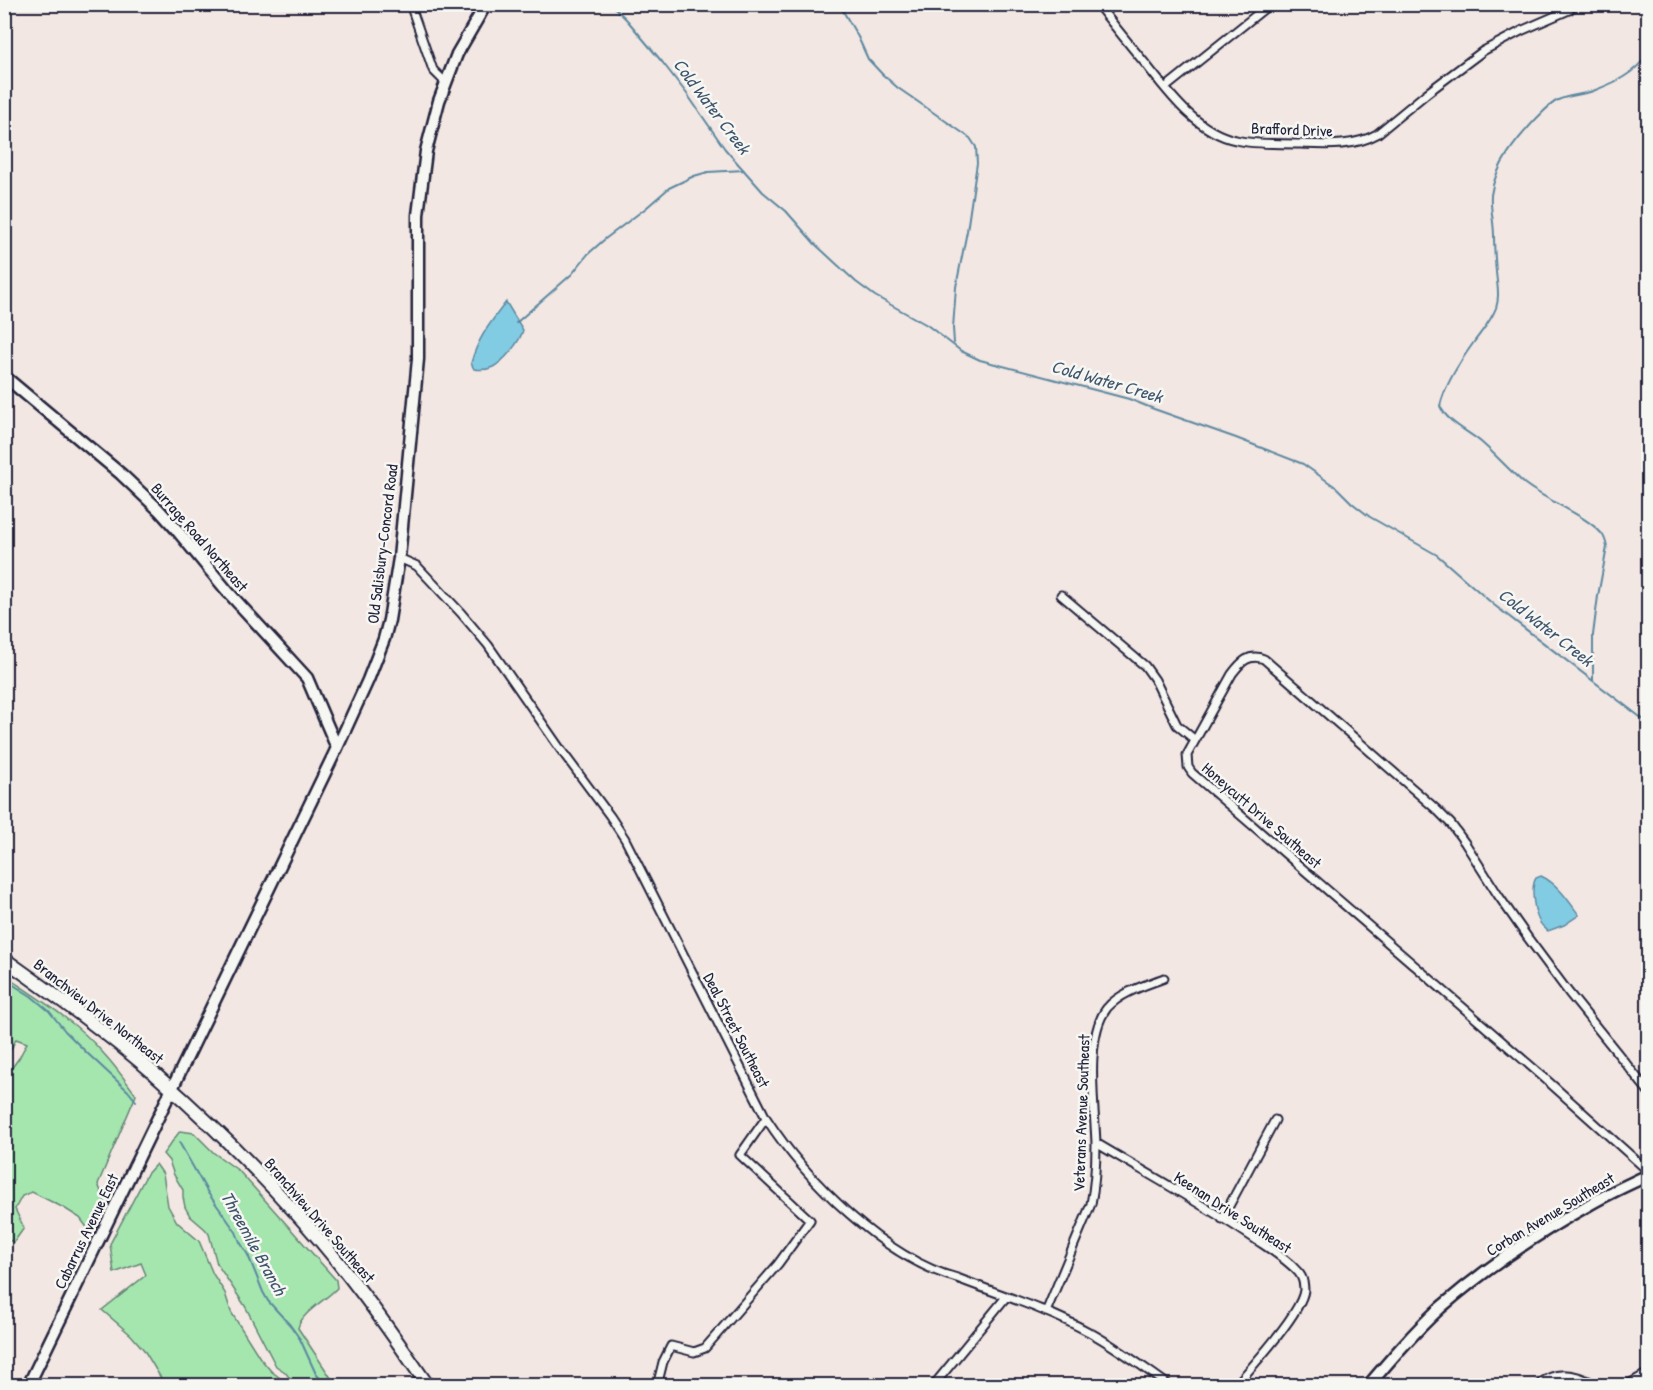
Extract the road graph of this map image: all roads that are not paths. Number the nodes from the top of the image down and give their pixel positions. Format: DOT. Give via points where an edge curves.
graph roads {
  1 [pos="410,4"];
  2 [pos="486,4"];
  3 [pos="1097,4"];
  4 [pos="1270,4"];
  5 [pos="1575,4"];
  6 [pos="446,83"];
  7 [pos="1165,88"];
  8 [pos="4,376"];
  9 [pos="399,558"];
  10 [pos="1061,596"];
  11 [pos="1195,740"];
  12 [pos="337,748"];
  13 [pos="4,959"];
  14 [pos="1164,978"];
  15 [pos="172,1090"];
  16 [pos="1648,1090"];
  17 [pos="766,1118"];
  18 [pos="1275,1120"];
  19 [pos="1096,1143"];
  20 [pos="1648,1173"];
  21 [pos="1222,1219"];
  22 [pos="1006,1297"];
  23 [pos="1046,1312"];
  24 [pos="1648,1373"];
  25 [pos="28,1386"];
  26 [pos="428,1386"];
  27 [pos="657,1386"];
  28 [pos="867,1386"];
  29 [pos="882,1386"];
  30 [pos="933,1386"];
  31 [pos="1170,1386"];
  32 [pos="1236,1386"];
  33 [pos="1368,1386"];
  34 [pos="1537,1386"];
  35 [pos="1598,1386"];
  36 [pos="1625,1386"];
  1 -- 6 [label="street" via="433,70"];
  2 -- 6 [label="main road, Old Salisbury-Concord Road"];
  3 -- 7 [label="street, Brafford Drive"];
  4 -- 7 [label="street"];
  5 -- 7 [label="street, Brafford Drive" via="1483,51 1377,134 1347,144 1236,140 1203,125"];
  6 -- 9 [label="main road, Old Salisbury-Concord Road" via="426,151 419,196 418,359"];
  8 -- 12 [label="main road, Burrage Road Northeast" via="159,510 307,678"];
  9 -- 12 [label="main road, Old Salisbury-Concord Road" via="384,639"];
  9 -- 17 [label="street, Deal Street Southeast" via="417,566 481,637 610,816"];
  10 -- 11 [label="street" via="1145,666 1177,725"];
  11 -- 16 [label="street, Honeycutt Drive Southeast" via="1240,663 1256,656 1264,658 1451,824 1515,922"];
  11 -- 20 [label="street, Honeycutt Drive Southeast" via="1186,761 1197,778 1541,1075"];
  12 -- 15 [label="main road, Old Salisbury-Concord Road"];
  13 -- 15 [label="main road, Branchview Drive Northeast" via="99,1028"];
  14 -- 19 [label="street, Veterans Avenue Southeast" via="1117,999 1098,1026 1093,1063"];
  15 -- 25 [label="main road, Cabarrus Avenue East"];
  15 -- 26 [label="main road, Branchview Drive Southeast" via="303,1221 382,1320"];
  17 -- 22 [label="street, Deal Street Southeast" via="808,1173 873,1233 934,1270"];
  17 -- 27 [label="street" via="740,1155 810,1220 778,1264 705,1348 694,1352 671,1346"];
  18 -- 21 [label="street"];
  19 -- 21 [label="street, Keenan Drive Southeast"];
  19 -- 23 [label="street, Veterans Avenue Southeast" via="1091,1204"];
  20 -- 33 [label="main road, Corban Avenue Southeast" via="1588,1205 1481,1275 1414,1333"];
  21 -- 32 [label="street, Keenan Drive Southeast" via="1280,1256 1304,1283 1301,1302 1290,1319"];
  22 -- 23 [label="street, Deal Street Southeast"];
  22 -- 30 [label="street"];
  23 -- 31 [label="street, Deal Street Southeast" via="1116,1348"];
  24 -- 36 [label="street"];
  28 -- 29 [label="street"];
  34 -- 35 [label="street" via="1552,1376 1567,1374"];
}
